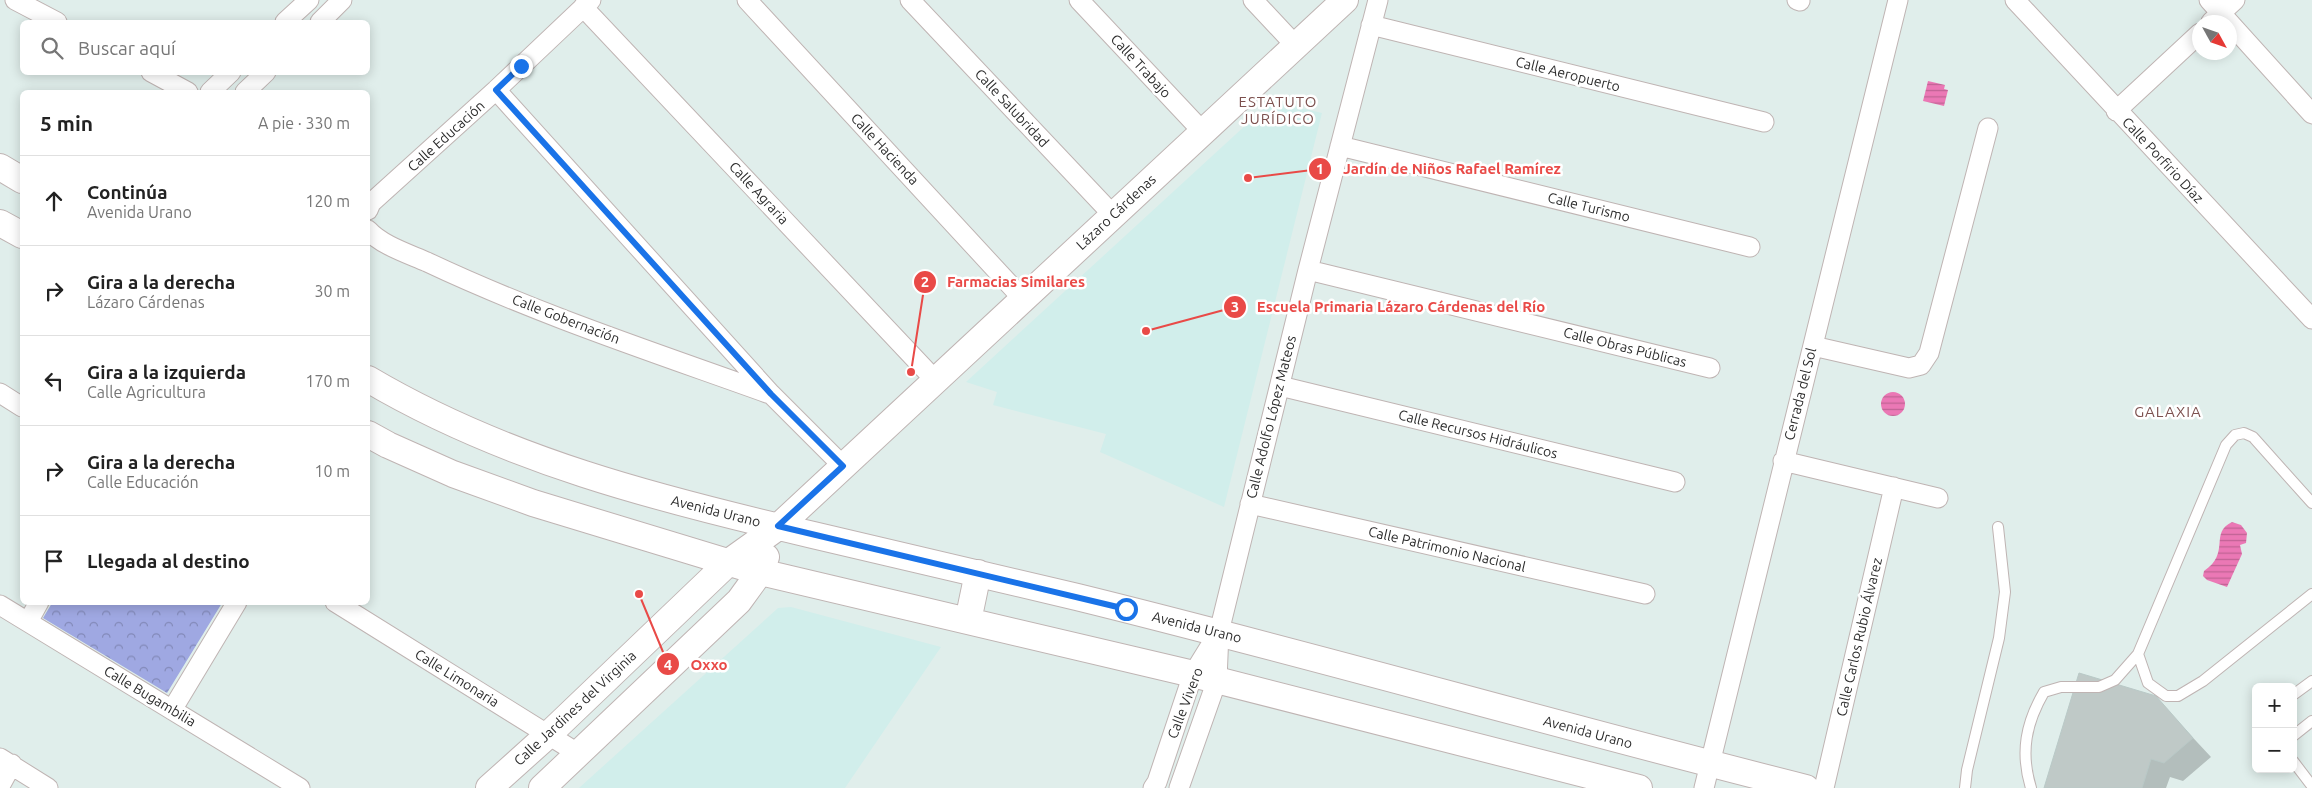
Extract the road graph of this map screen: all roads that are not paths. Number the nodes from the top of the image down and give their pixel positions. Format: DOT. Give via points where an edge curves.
graph roads {
  1 [pos="15,0"];
  2 [pos="342,0"];
  3 [pos="747,0"];
  4 [pos="910,0"];
  5 [pos="1079,0"];
  6 [pos="1253,0"];
  7 [pos="1345,0"];
  8 [pos="1378,0"];
  9 [pos="1898,0"];
  10 [pos="2015,0"];
  11 [pos="2235,0"];
  12 [pos="302,2"];
  13 [pos="587,3"];
  14 [pos="2214,12"];
  15 [pos="53,20"];
  16 [pos="287,20"];
  17 [pos="316,20"];
  18 [pos="320,20"];
  19 [pos="1372,25"];
  20 [pos="2192,40"];
  21 [pos="1296,46"];
  22 [pos="157,75"];
  23 [pos="228,75"];
  24 [pos="263,75"];
  25 [pos="184,90"];
  26 [pos="212,90"];
  27 [pos="247,90"];
  28 [pos="496,90"];
  29 [pos="2116,111"];
  30 [pos="2312,114"];
  31 [pos="1764,122"];
  32 [pos="1988,128"];
  33 [pos="1203,132"];
  34 [pos="1340,146"];
  35 [pos="0,167"];
  36 [pos="20,179"];
  37 [pos="370,205"];
  38 [pos="1113,215"];
  39 [pos="0,223"];
  40 [pos="370,231"];
  41 [pos="20,234"];
  42 [pos="1750,247"];
  43 [pos="1308,270"];
  44 [pos="1023,299"];
  45 [pos="2312,319"];
  46 [pos="1813,346"];
  47 [pos="1710,368"];
  48 [pos="370,380"];
  49 [pos="935,380"];
  50 [pos="1280,386"];
  51 [pos="0,394"];
  52 [pos="771,394"];
  53 [pos="20,407"];
  54 [pos="370,435"];
  55 [pos="1783,461"];
  56 [pos="843,466"];
  57 [pos="1675,482"];
  58 [pos="1894,487"];
  59 [pos="1938,498"];
  60 [pos="2312,503"];
  61 [pos="1250,504"];
  62 [pos="778,526"];
  63 [pos="1998,527"];
  64 [pos="729,562"];
  65 [pos="760,572"];
  66 [pos="978,574"];
  67 [pos="1645,594"];
  68 [pos="2312,594"];
  69 [pos="0,604"];
  70 [pos="37,605"];
  71 [pos="235,605"];
  72 [pos="340,605"];
  73 [pos="968,621"];
  74 [pos="28,622"];
  75 [pos="1219,632"];
  76 [pos="2138,654"];
  77 [pos="1205,677"];
  78 [pos="2312,681"];
  79 [pos="2297,692"];
  80 [pos="172,710"];
  81 [pos="2312,721"];
  82 [pos="2297,733"];
  83 [pos="548,735"];
  84 [pos="579,754"];
  85 [pos="6,761"];
  86 [pos="2297,766"];
  87 [pos="1707,776"];
  88 [pos="2310,781"];
  89 [pos="0,786"];
  90 [pos="1159,786"];
  91 [pos="48,788"];
  92 [pos="300,788"];
  93 [pos="489,788"];
  94 [pos="542,788"];
  95 [pos="1179,788"];
  96 [pos="1639,788"];
  97 [pos="1806,788"];
  98 [pos="1824,788"];
  99 [pos="1965,788"];
  100 [pos="2031,788"];
  1 -- 15 [label="street"];
  2 -- 18 [label="street"];
  3 -- 44 [label="street, Calle Hacienda"];
  4 -- 38 [label="street, Calle Salubridad"];
  5 -- 33 [label="street, Calle Trabajo"];
  6 -- 21 [label="street"];
  7 -- 21 [label="main road, Lázaro Cárdenas"];
  8 -- 19 [label="street, Calle Adolfo López Mateos"];
  9 -- 46 [label="street, Cerrada del Sol"];
  10 -- 29 [label="street, Calle Porfirio Díaz"];
  11 -- 14 [label="street"];
  12 -- 16 [label="street"];
  12 -- 17 [label="street"];
  13 -- 28 [label="street, Calle Educación"];
  13 -- 49 [label="street, Calle Agraria"];
  14 -- 30 [label="street"];
  19 -- 31 [label="street, Calle Aeropuerto"];
  19 -- 34 [label="street, Calle Adolfo López Mateos"];
  20 -- 29 [label="street"];
  21 -- 33 [label="main road, Lázaro Cárdenas"];
  22 -- 25 [label="street"];
  23 -- 26 [label="street"];
  24 -- 27 [label="street"];
  28 -- 37 [label="street, Calle Educación"];
  28 -- 52 [label="street"];
  29 -- 45 [label="street, Calle Porfirio Díaz"];
  32 -- 46 [label="street" via="1929,353 1921,365 1909,368"];
  33 -- 38 [label="main road, Lázaro Cárdenas"];
  34 -- 42 [label="street, Calle Turismo"];
  34 -- 43 [label="street, Calle Adolfo López Mateos"];
  35 -- 36 [label="main road"];
  38 -- 44 [label="main road, Lázaro Cárdenas"];
  39 -- 41 [label="main road"];
  40 -- 52 [label="street, Calle Gobernación" via="390,245 467,281 588,329"];
  43 -- 47 [label="street, Calle Obras Públicas"];
  43 -- 50 [label="street, Calle Adolfo López Mateos"];
  44 -- 49 [label="main road, Lázaro Cárdenas"];
  46 -- 55 [label="street, Cerrada del Sol"];
  48 -- 62 [label="main road, Avenida Urano" via="410,404 507,447 686,505"];
  49 -- 56 [label="main road, Lázaro Cárdenas"];
  50 -- 57 [label="street, Calle Recursos Hidráulicos"];
  50 -- 61 [label="street, Calle Adolfo López Mateos"];
  51 -- 53 [label="street"];
  52 -- 56 [label="street"];
  54 -- 64 [label="main road" via="453,474 506,493"];
  55 -- 58 [label="street"];
  55 -- 87 [label="street, Cerrada del Sol"];
  56 -- 62 [label="main road, Lázaro Cárdenas"];
  58 -- 59 [label="street"];
  58 -- 98 [label="street, Calle Carlos Rubio Álvarez"];
  60 -- 76 [label="lane" via="2253,438 2244,433 2235,435 2226,445"];
  61 -- 67 [label="street, Calle Patrimonio Nacional"];
  61 -- 75 [label="street, Calle Adolfo López Mateos"];
  62 -- 64 [label="main road, Calle Jardines del Virginia"];
  62 -- 65 [label="main road"];
  62 -- 66 [label="main road, Avenida Urano"];
  63 -- 99 [label="lane" via="2005,592 1999,638"];
  64 -- 65 [label="main road"];
  64 -- 83 [label="main road, Calle Jardines del Virginia"];
  65 -- 73 [label="main road"];
  65 -- 84 [label="main road" via="739,601"];
  66 -- 73 [label="main road"];
  66 -- 75 [label="main road, Avenida Urano"];
  68 -- 76 [label="lane" via="2203,681 2178,696 2166,696 2148,683"];
  69 -- 74 [label="street, Calle Bugambilia"];
  70 -- 74 [label="street"];
  71 -- 80 [label="street"];
  72 -- 83 [label="street, Calle Limonaria"];
  73 -- 77 [label="main road"];
  74 -- 80 [label="street, Calle Bugambilia"];
  75 -- 77 [label="street, Calle Vivero"];
  75 -- 87 [label="main road, Avenida Urano"];
  76 -- 100 [label="lane" via="2116,680 2099,687 2061,687 2044,692 2032,713 2025,750"];
  77 -- 90 [label="street, Calle Vivero"];
  77 -- 95 [label="street, Calle Vivero"];
  77 -- 96 [label="main road"];
  78 -- 79 [label="lane"];
  80 -- 92 [label="street, Calle Bugambilia"];
  81 -- 82 [label="lane"];
  83 -- 84 [label="street, Calle Limonaria"];
  83 -- 93 [label="main road, Calle Jardines del Virginia"];
  84 -- 94 [label="main road"];
  85 -- 89 [label="street"];
  85 -- 91 [label="street"];
  86 -- 88 [label="lane"];
  87 -- 97 [label="main road, Avenida Urano"];
}
